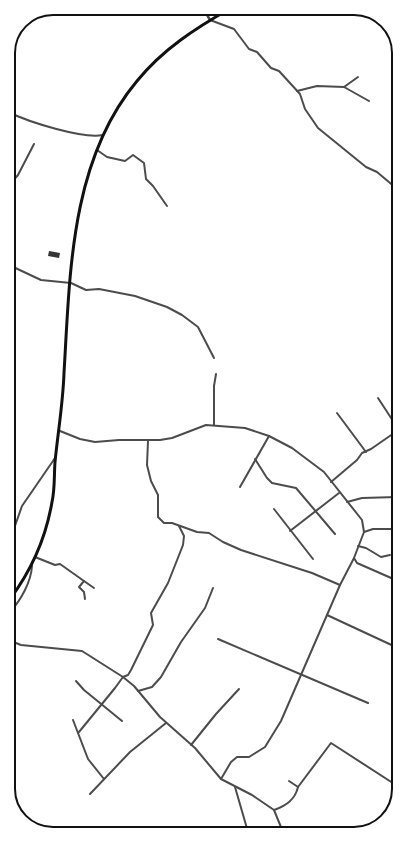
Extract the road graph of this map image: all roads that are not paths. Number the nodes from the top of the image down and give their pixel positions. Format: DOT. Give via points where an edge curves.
graph roads {
  1 [pos="207,15"];
  2 [pos="219,15"];
  3 [pos="210,20"];
  4 [pos="358,77"];
  5 [pos="344,87"];
  6 [pos="297,91"];
  7 [pos="369,101"];
  8 [pos="15,114"];
  9 [pos="103,135"];
  10 [pos="34,144"];
  11 [pos="96,149"];
  12 [pos="15,178"];
  13 [pos="392,185"];
  14 [pos="167,206"];
  15 [pos="15,268"];
  16 [pos="71,283"];
  17 [pos="214,358"];
  18 [pos="216,374"];
  19 [pos="378,398"];
  20 [pos="338,413"];
  21 [pos="392,419"];
  22 [pos="214,425"];
  23 [pos="60,431"];
  24 [pos="392,434"];
  25 [pos="269,436"];
  26 [pos="148,440"];
  27 [pos="366,452"];
  28 [pos="56,457"];
  29 [pos="255,459"];
  30 [pos="331,482"];
  31 [pos="240,487"];
  32 [pos="339,493"];
  33 [pos="392,497"];
  34 [pos="347,502"];
  35 [pos="274,509"];
  36 [pos="316,512"];
  37 [pos="15,524"];
  38 [pos="179,526"];
  39 [pos="392,529"];
  40 [pos="290,531"];
  41 [pos="364,532"];
  42 [pos="335,534"];
  43 [pos="358,546"];
  44 [pos="390,555"];
  45 [pos="35,558"];
  46 [pos="354,558"];
  47 [pos="314,559"];
  48 [pos="32,563"];
  49 [pos="392,578"];
  50 [pos="84,581"];
  51 [pos="340,585"];
  52 [pos="94,588"];
  53 [pos="213,588"];
  54 [pos="15,591"];
  55 [pos="85,599"];
  56 [pos="15,605"];
  57 [pos="327,615"];
  58 [pos="218,639"];
  59 [pos="15,643"];
  60 [pos="392,645"];
  61 [pos="300,675"];
  62 [pos="123,676"];
  63 [pos="76,681"];
  64 [pos="239,689"];
  65 [pos="138,691"];
  66 [pos="368,703"];
  67 [pos="102,704"];
  68 [pos="73,720"];
  69 [pos="122,721"];
  70 [pos="166,723"];
  71 [pos="79,732"];
  72 [pos="191,745"];
  73 [pos="221,779"];
  74 [pos="104,780"];
  75 [pos="289,781"];
  76 [pos="392,782"];
  77 [pos="235,787"];
  78 [pos="298,787"];
  79 [pos="90,794"];
  80 [pos="274,810"];
  81 [pos="247,827"];
  82 [pos="281,827"];
  1 -- 3 [label="street"];
  2 -- 3 [label="highway"];
  3 -- 6 [label="street" via="234,29 249,49 257,52 271,68 279,71"];
  3 -- 9 [label="highway" via="168,49 148,69 127,95"];
  4 -- 5 [label="street"];
  5 -- 6 [label="street" via="318,86"];
  5 -- 7 [label="street"];
  6 -- 13 [label="street" via="318,128"];
  8 -- 9 [label="street" via="92,137"];
  9 -- 11 [label="highway"];
  10 -- 12 [label="street"];
  11 -- 14 [label="street" via="108,157 125,161 134,155 144,163 146,179 154,186"];
  11 -- 16 [label="highway" via="80,205"];
  15 -- 16 [label="street" via="41,280"];
  16 -- 17 [label="street" via="86,290 99,289 135,296 182,315 198,327"];
  16 -- 23 [label="highway"];
  18 -- 22 [label="street"];
  19 -- 21 [label="street"];
  20 -- 27 [label="street"];
  22 -- 25 [label="street" via="245,428"];
  22 -- 26 [label="street" via="206,425 172,438"];
  23 -- 26 [label="street" via="95,442"];
  23 -- 28 [label="highway"];
  24 -- 27 [label="street"];
  25 -- 29 [label="street"];
  25 -- 30 [label="street" via="311,462 324,472"];
  26 -- 38 [label="street" via="147,465 158,495 158,517 164,523"];
  27 -- 30 [label="street"];
  28 -- 37 [label="street" via="22,506"];
  28 -- 45 [label="highway" via="47,526"];
  29 -- 31 [label="street"];
  29 -- 36 [label="street" via="272,483 296,488"];
  30 -- 32 [label="street"];
  32 -- 34 [label="street"];
  32 -- 36 [label="street"];
  33 -- 34 [label="street" via="362,498"];
  34 -- 41 [label="street" via="362,520"];
  35 -- 40 [label="street"];
  36 -- 40 [label="street"];
  36 -- 42 [label="street"];
  38 -- 51 [label="street" via="209,533 241,550"];
  38 -- 62 [label="street" via="184,536 183,545 168,583 152,613 153,625 131,670 128,675"];
  39 -- 41 [label="street" via="373,529"];
  40 -- 47 [label="street"];
  41 -- 43 [label="street"];
  43 -- 44 [label="street" via="381,557"];
  43 -- 46 [label="street"];
  45 -- 48 [label="highway"];
  45 -- 50 [label="street" via="55,565 60,564"];
  46 -- 49 [label="street" via="362,566"];
  46 -- 51 [label="street"];
  48 -- 54 [label="highway"];
  48 -- 56 [label="street" via="31,574"];
  50 -- 52 [label="street"];
  50 -- 55 [label="street" via="79,587 84,592"];
  51 -- 57 [label="street"];
  53 -- 65 [label="street" via="205,608 161,677 152,687"];
  57 -- 60 [label="street"];
  57 -- 61 [label="street"];
  58 -- 61 [label="street"];
  59 -- 62 [label="street" via="82,651"];
  61 -- 66 [label="street"];
  61 -- 73 [label="street" via="281,721 265,747 249,757 237,757"];
  62 -- 65 [label="street"];
  62 -- 67 [label="street"];
  63 -- 67 [label="street"];
  64 -- 72 [label="street"];
  65 -- 70 [label="street"];
  67 -- 69 [label="street"];
  67 -- 71 [label="street"];
  68 -- 71 [label="street"];
  70 -- 72 [label="street"];
  70 -- 74 [label="street" via="130,752"];
  71 -- 74 [label="street" via="88,759"];
  72 -- 73 [label="street"];
  73 -- 77 [label="street"];
  74 -- 79 [label="street"];
  75 -- 78 [label="street"];
  76 -- 78 [label="street" via="331,743"];
  77 -- 80 [label="street"];
  77 -- 81 [label="street"];
  78 -- 80 [label="street" via="292,801"];
  80 -- 82 [label="street"];
}
